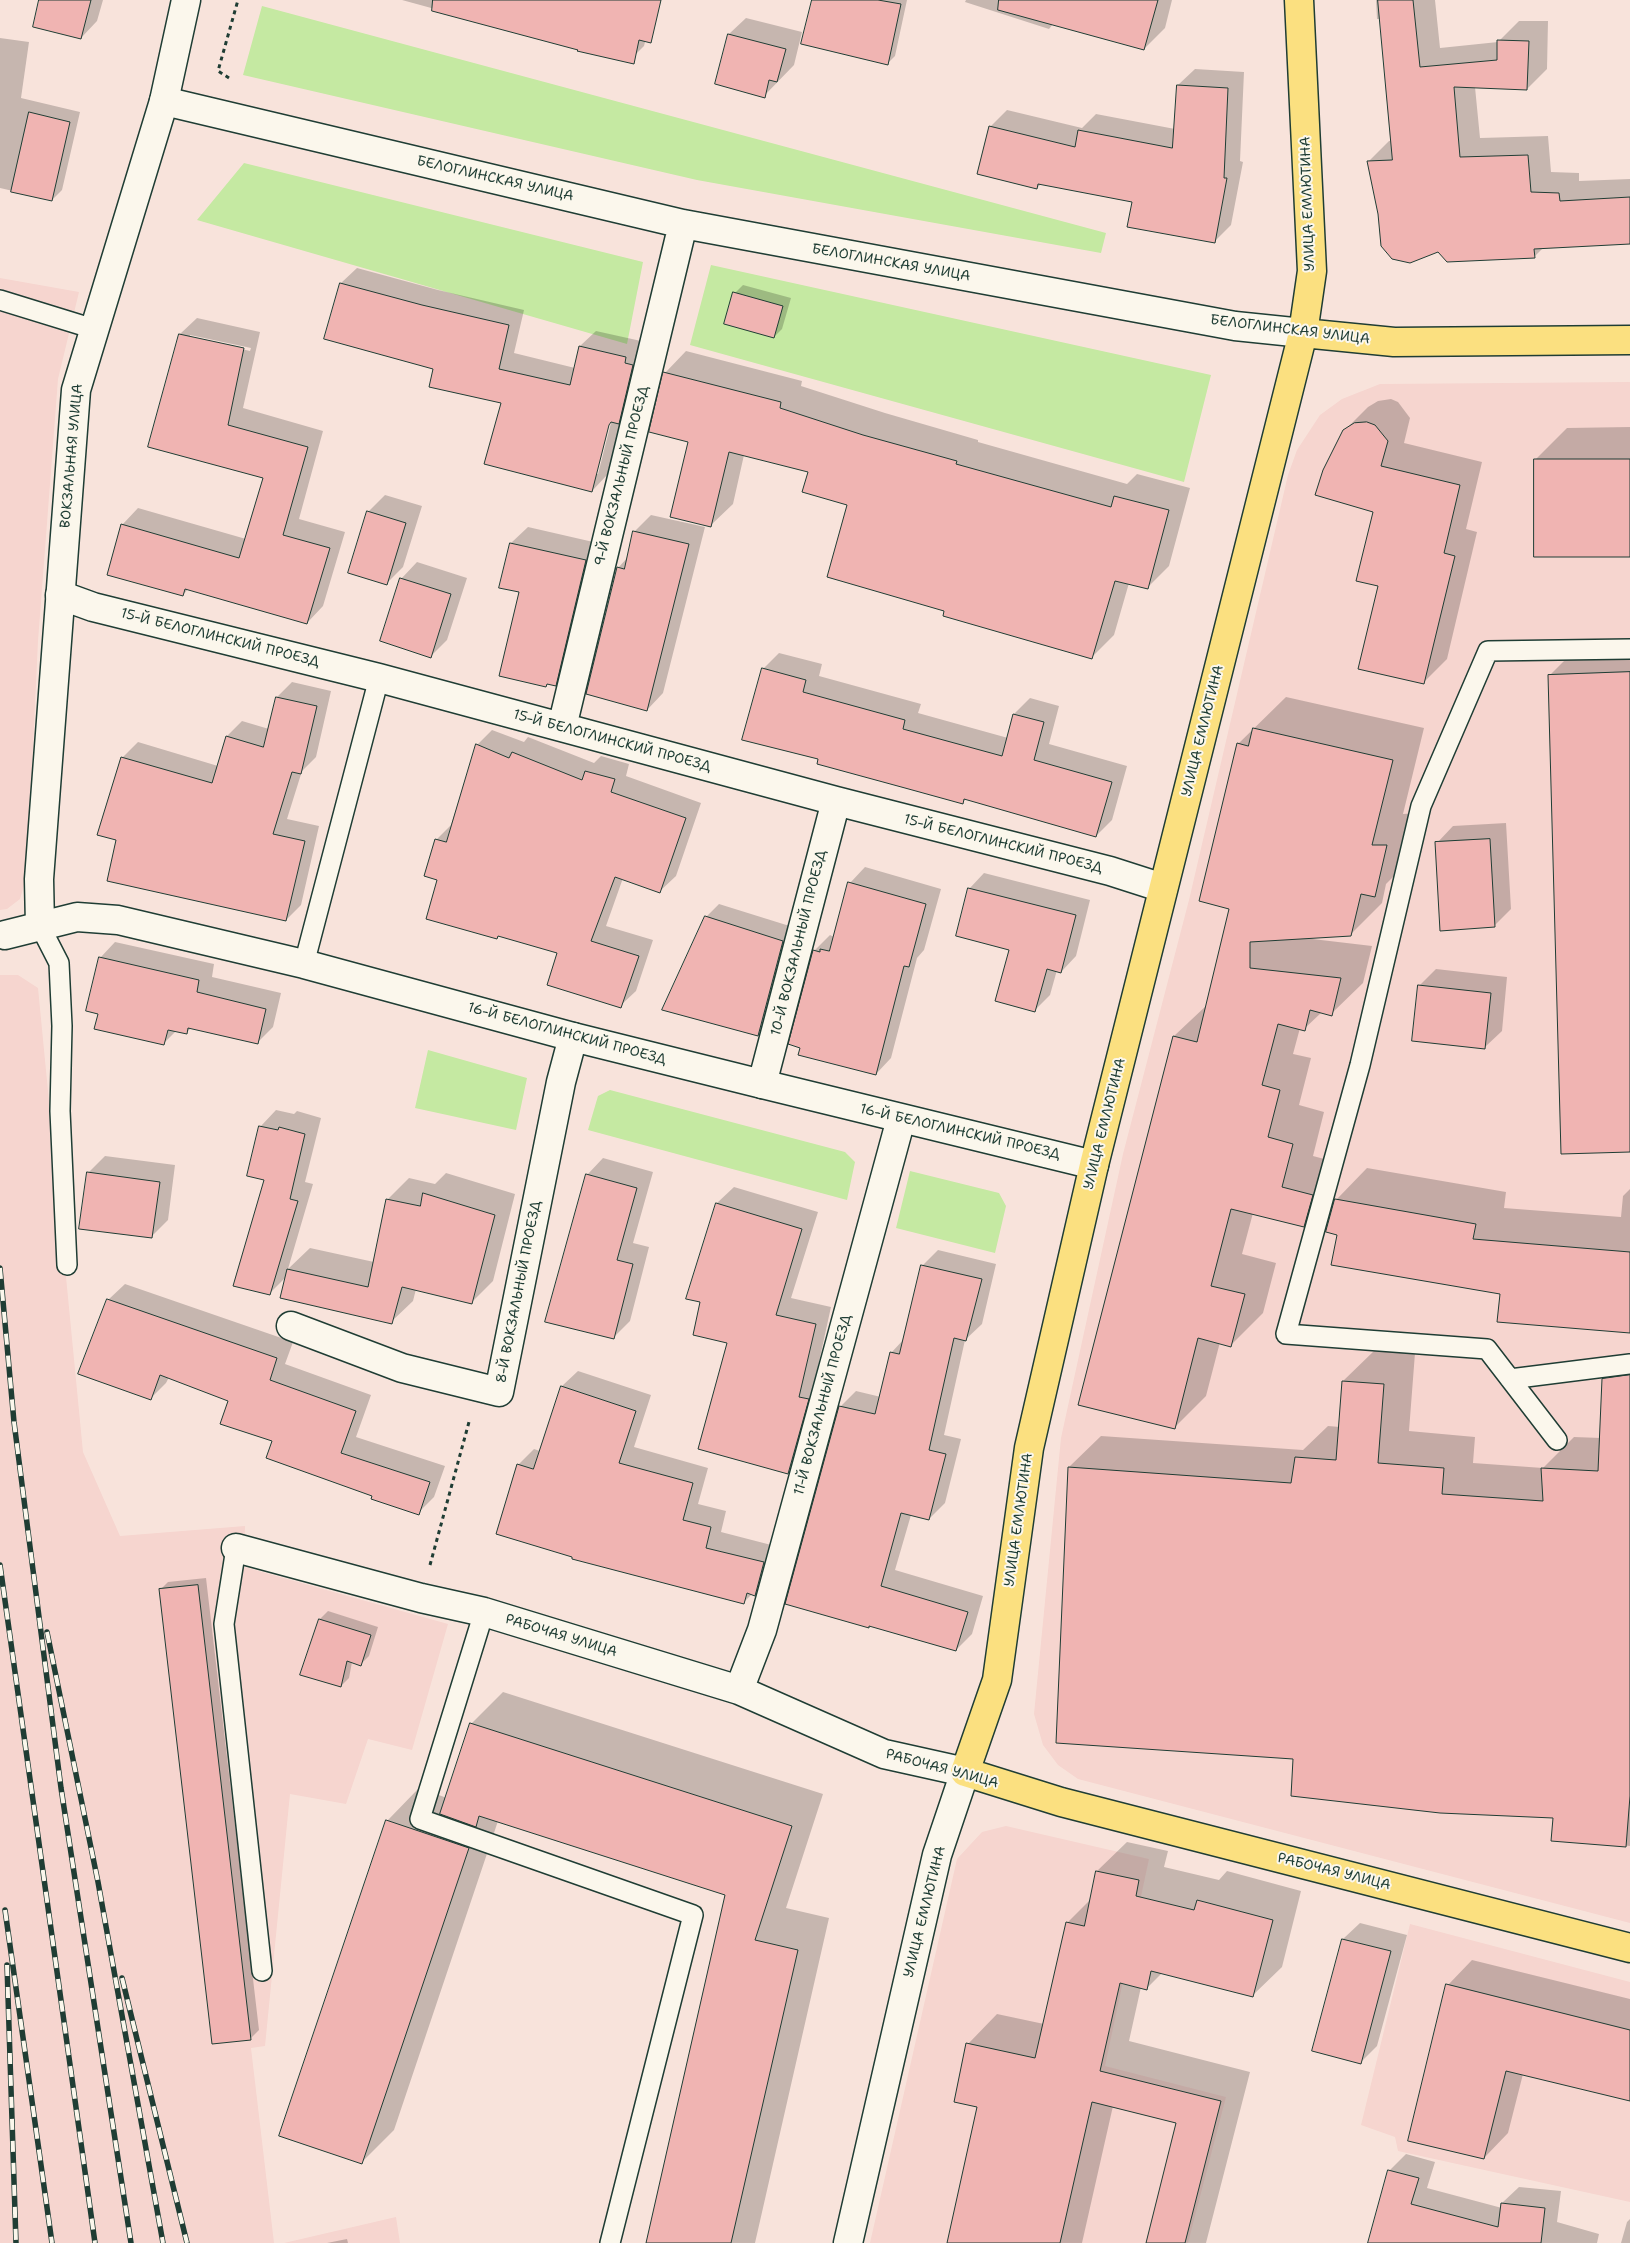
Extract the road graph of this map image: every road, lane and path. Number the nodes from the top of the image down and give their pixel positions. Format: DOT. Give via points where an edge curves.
graph roads {
  1 [pos="186,0"];
  2 [pos="238,0"];
  3 [pos="1300,0"];
  4 [pos="231,80"];
  5 [pos="164,101"];
  6 [pos="683,224"];
  7 [pos="0,300"];
  8 [pos="94,329"];
  9 [pos="1303,333"];
  10 [pos="1630,340"];
  11 [pos="60,595"];
  12 [pos="1630,649"];
  13 [pos="379,678"];
  14 [pos="562,727"];
  15 [pos="836,801"];
  16 [pos="1163,888"];
  17 [pos="40,926"];
  18 [pos="5,935"];
  19 [pos="304,964"];
  20 [pos="572,1037"];
  21 [pos="762,1084"];
  22 [pos="901,1119"];
  23 [pos="1094,1164"];
  24 [pos="67,1265"];
  25 [pos="291,1326"];
  26 [pos="1630,1364"];
  27 [pos="1510,1379"];
  28 [pos="479,1387"];
  29 [pos="1557,1440"];
  30 [pos="236,1548"];
  31 [pos="422,1598"];
  32 [pos="484,1612"];
  33 [pos="740,1690"];
  34 [pos="965,1772"];
  35 [pos="1630,1948"];
  36 [pos="262,1971"];
  37 [pos="610,2243"];
  38 [pos="848,2243"];
  1 -- 5 [label="street, ВОКЗАЛЬНАЯ УЛИЦА"];
  2 -- 4 [label="path" via="218,71"];
  3 -- 9 [label="main road, УЛИЦА ЕМЛЮТИНА" via="1312,271"];
  5 -- 6 [label="street, БЕЛОГЛИНСКАЯ УЛИЦА"];
  5 -- 8 [label="street, ВОКЗАЛЬНАЯ УЛИЦА"];
  6 -- 9 [label="street, БЕЛОГЛИНСКАЯ УЛИЦА" via="1235,326"];
  6 -- 14 [label="street, 9-Й ВОКЗАЛЬНЫЙ ПРОЕЗД"];
  7 -- 8 [label="lane"];
  8 -- 11 [label="street, ВОКЗАЛЬНАЯ УЛИЦА" via="76,390"];
  9 -- 10 [label="main road, БЕЛОГЛИНСКАЯ УЛИЦА" via="1394,342"];
  9 -- 16 [label="main road, УЛИЦА ЕМЛЮТИНА"];
  11 -- 13 [label="street, 15-Й БЕЛОГЛИНСКИЙ ПРОЕЗД"];
  11 -- 17 [label="street, ВОКЗАЛЬНАЯ УЛИЦА" via="39,879"];
  12 -- 27 [label="lane" via="1488,651 1422,806 1360,1065 1286,1334 1487,1348"];
  13 -- 14 [label="street, 15-Й БЕЛОГЛИНСКИЙ ПРОЕЗД"];
  13 -- 19 [label="lane"];
  14 -- 15 [label="street, 15-Й БЕЛОГЛИНСКИЙ ПРОЕЗД"];
  15 -- 16 [label="street, 15-Й БЕЛОГЛИНСКИЙ ПРОЕЗД" via="1110,871"];
  15 -- 21 [label="street, 10-Й ВОКЗАЛЬНЫЙ ПРОЕЗД"];
  16 -- 23 [label="main road, УЛИЦА ЕМЛЮТИНА"];
  17 -- 18 [label="street, 16-Й БЕЛОГЛИНСКИЙ ПРОЕЗД"];
  17 -- 19 [label="street, 16-Й БЕЛОГЛИНСКИЙ ПРОЕЗД" via="77,917 118,920"];
  17 -- 24 [label="lane" via="59,963 62,1026 60,1111"];
  19 -- 20 [label="street, 16-Й БЕЛОГЛИНСКИЙ ПРОЕЗД"];
  20 -- 21 [label="street, 16-Й БЕЛОГЛИНСКИЙ ПРОЕЗД"];
  20 -- 28 [label="street, 8-Й ВОКЗАЛЬНЫЙ ПРОЕЗД" via="499,1392"];
  21 -- 22 [label="street, 16-Й БЕЛОГЛИНСКИЙ ПРОЕЗД"];
  22 -- 23 [label="street, 16-Й БЕЛОГЛИНСКИЙ ПРОЕЗД"];
  22 -- 33 [label="street, 11-Й ВОКЗАЛЬНЫЙ ПРОЕЗД" via="762,1630"];
  23 -- 34 [label="main road, УЛИЦА ЕМЛЮТИНА" via="1029,1448 997,1680"];
  25 -- 28 [label="street, 8-Й ВОКЗАЛЬНЫЙ ПРОЕЗД" via="402,1368"];
  26 -- 27 [label="lane"];
  27 -- 29 [label="lane"];
  28 -- 31 [label="path"];
  30 -- 31 [label="street, РАБОЧАЯ УЛИЦА"];
  30 -- 36 [label="lane" via="224,1624"];
  31 -- 32 [label="street, РАБОЧАЯ УЛИЦА"];
  32 -- 33 [label="street, РАБОЧАЯ УЛИЦА"];
  32 -- 37 [label="lane" via="420,1819 693,1915"];
  33 -- 34 [label="street, РАБОЧАЯ УЛИЦА" via="884,1754"];
  34 -- 35 [label="main road, РАБОЧАЯ УЛИЦА" via="1061,1802"];
  34 -- 38 [label="street, УЛИЦА ЕМЛЮТИНА" via="937,1855"];
}
